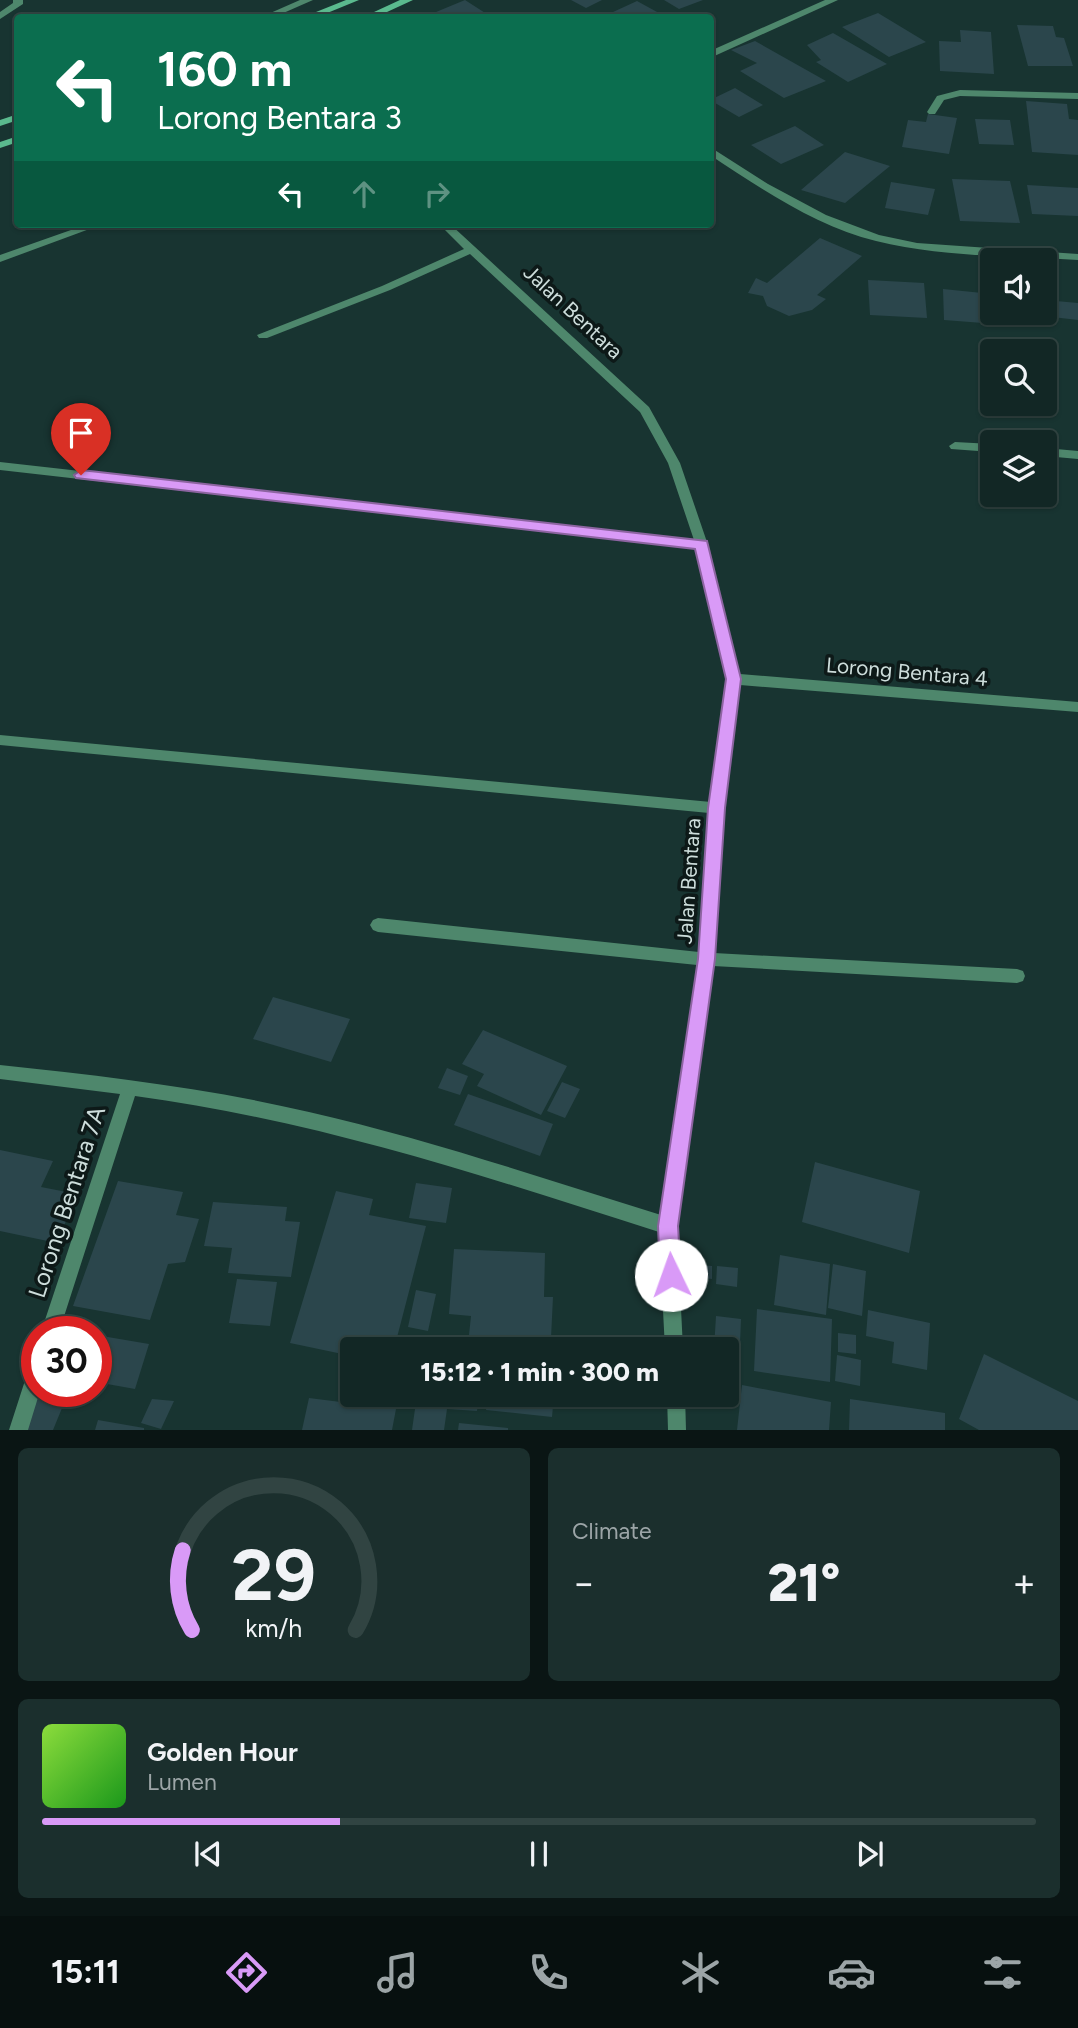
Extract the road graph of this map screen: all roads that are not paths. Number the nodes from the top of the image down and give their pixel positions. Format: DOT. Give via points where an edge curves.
graph roads {
  1 [pos="18,0"];
  2 [pos="308,0"];
  3 [pos="354,0"];
  4 [pos="408,0"];
  5 [pos="833,0"];
  6 [pos="273,14"];
  7 [pos="316,14"];
  8 [pos="375,14"];
  9 [pos="0,16"];
  10 [pos="714,53"];
  11 [pos="1078,96"];
  12 [pos="932,112"];
  13 [pos="714,153"];
  14 [pos="87,228"];
  15 [pos="448,228"];
  16 [pos="472,249"];
  17 [pos="1078,257"];
  18 [pos="0,259"];
  19 [pos="263,335"];
  20 [pos="955,446"];
  21 [pos="980,447"];
  22 [pos="1057,453"];
  23 [pos="1078,454"];
  24 [pos="0,466"];
  25 [pos="702,545"];
  26 [pos="733,679"];
  27 [pos="1078,707"];
  28 [pos="0,740"];
  29 [pos="717,808"];
  30 [pos="378,925"];
  31 [pos="706,959"];
  32 [pos="1017,975"];
  33 [pos="0,1072"];
  34 [pos="130,1087"];
  35 [pos="668,1226"];
  36 [pos="55,1316"];
  37 [pos="673,1337"];
  38 [pos="26,1407"];
  39 [pos="676,1407"];
  40 [pos="18,1430"];
  41 [pos="677,1430"];
  1 -- 9 [label="street"];
  2 -- 6 [label="street"];
  3 -- 7 [label="main road"];
  4 -- 8 [label="main road"];
  5 -- 10 [label="street"];
  11 -- 12 [label="street" via="960,93 940,98"];
  13 -- 17 [label="street" via="822,217 876,238 918,246"];
  14 -- 18 [label="street"];
  15 -- 16 [label="street, Jalan Bentara"];
  16 -- 19 [label="street"];
  16 -- 25 [label="street, Jalan Bentara" via="645,410 674,463"];
  20 -- 21 [label="street"];
  22 -- 23 [label="street"];
  24 -- 25 [label="street"];
  25 -- 26 [label="street, Jalan Bentara"];
  26 -- 27 [label="street, Lorong Bentara 4"];
  26 -- 29 [label="street, Jalan Bentara"];
  28 -- 29 [label="street"];
  29 -- 31 [label="street, Jalan Bentara"];
  30 -- 31 [label="street"];
  31 -- 32 [label="street"];
  31 -- 35 [label="street, Jalan Bentara"];
  33 -- 34 [label="street"];
  34 -- 35 [label="street" via="257,1108 393,1140"];
  34 -- 36 [label="street, Lorong Bentara 7A"];
  35 -- 37 [label="street, Jalan Bentara"];
  38 -- 40 [label="street"];
  39 -- 41 [label="street"];
}
